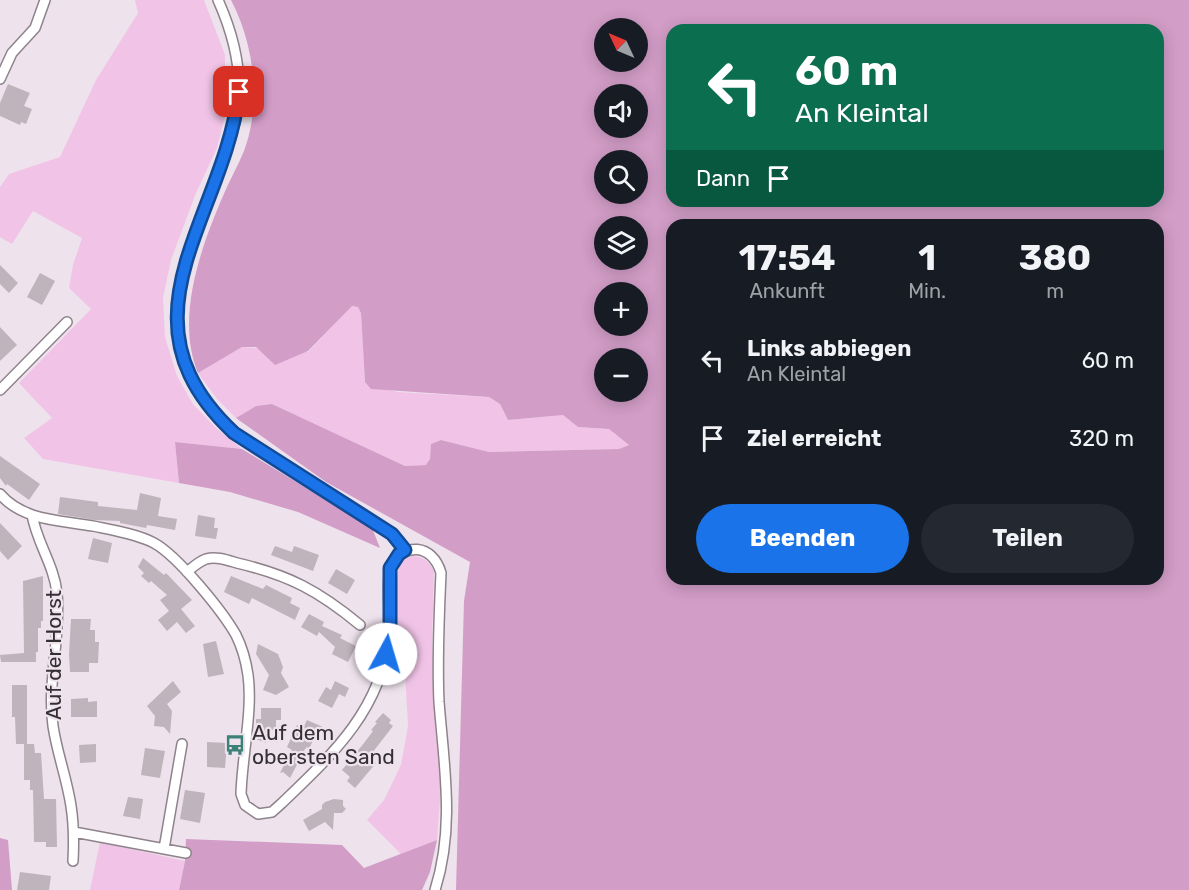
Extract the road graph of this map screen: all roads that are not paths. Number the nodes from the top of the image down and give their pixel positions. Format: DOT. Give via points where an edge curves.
graph roads {
  1 [pos="45,0"];
  2 [pos="218,0"];
  3 [pos="0,79"];
  4 [pos="67,322"];
  5 [pos="0,390"];
  6 [pos="0,494"];
  7 [pos="32,515"];
  8 [pos="405,550"];
  9 [pos="187,572"];
  10 [pos="360,625"];
  11 [pos="182,744"];
  12 [pos="74,832"];
  13 [pos="164,849"];
  14 [pos="186,853"];
  15 [pos="73,861"];
  16 [pos="435,890"];
  1 -- 3 [label="street" via="35,28 12,53"];
  2 -- 8 [label="street" via="232,38 239,92 234,126 182,275 177,328 185,366 215,415 234,433 392,534"];
  4 -- 5 [label="street"];
  6 -- 7 [label="street"];
  7 -- 9 [label="street" via="145,539"];
  7 -- 12 [label="street, Auf der Horst" via="56,586 51,708"];
  8 -- 9 [label="street" via="390,568 386,654 379,682 363,716 302,784 264,815 250,810 241,794 249,689 241,647 227,621"];
  8 -- 16 [label="street" via="431,554 441,573 438,661 448,809 445,848"];
  9 -- 10 [label="street" via="208,558 261,568 303,584"];
  11 -- 13 [label="street"];
  12 -- 13 [label="street"];
  12 -- 15 [label="street, Auf der Horst"];
  13 -- 14 [label="street"];
}
